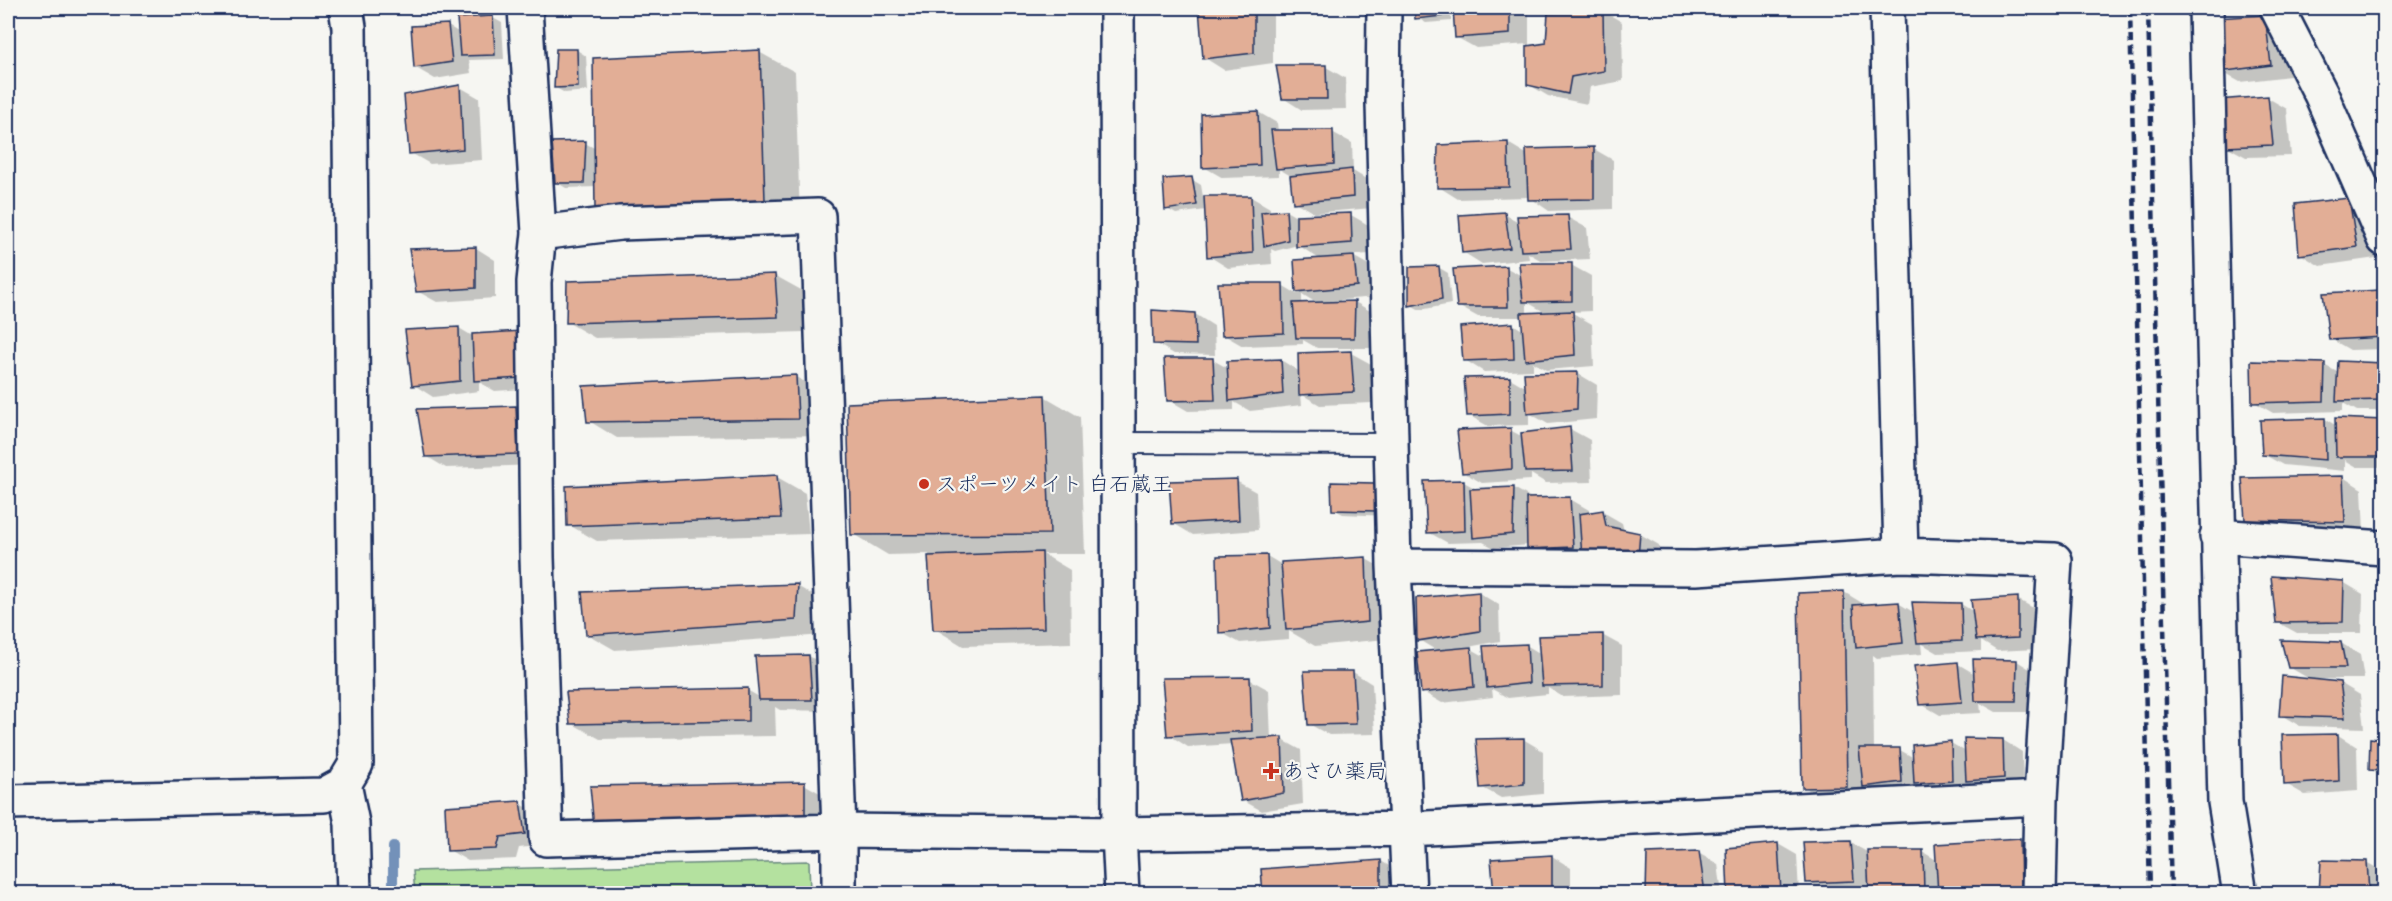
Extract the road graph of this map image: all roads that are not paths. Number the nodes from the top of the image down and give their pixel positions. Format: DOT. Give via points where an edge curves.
graph roads {
  1 [pos="346,8"];
  2 [pos="525,8"];
  3 [pos="1117,8"];
  4 [pos="1384,8"];
  5 [pos="1887,8"];
  6 [pos="2206,8"];
  7 [pos="2277,8"];
  8 [pos="539,233"];
  9 [pos="2385,238"];
  10 [pos="1118,443"];
  11 [pos="1392,444"];
  12 [pos="2217,536"];
  13 [pos="2385,548"];
  14 [pos="1902,555"];
  15 [pos="1394,566"];
  16 [pos="344,784"];
  17 [pos="2041,798"];
  18 [pos="8,802"];
  19 [pos="1407,829"];
  20 [pos="839,831"];
  21 [pos="1119,834"];
  22 [pos="354,894"];
  23 [pos="839,894"];
  24 [pos="1122,894"];
  25 [pos="1409,894"];
  26 [pos="2039,894"];
  27 [pos="2240,894"];
  1 -- 16 [label="street" via="356,764"];
  2 -- 8 [label="street"];
  3 -- 10 [label="street"];
  4 -- 11 [label="street"];
  5 -- 14 [label="street"];
  6 -- 12 [label="street"];
  7 -- 9 [label="street" via="2321,94"];
  8 -- 20 [label="street" via="620,223 818,216"];
  8 -- 20 [label="street" via="534,282 546,839"];
  10 -- 11 [label="lane"];
  10 -- 21 [label="street"];
  11 -- 15 [label="street"];
  12 -- 13 [label="street"];
  12 -- 27 [label="street" via="2225,802"];
  14 -- 15 [label="street" via="1696,568"];
  14 -- 17 [label="street" via="2055,560"];
  15 -- 19 [label="street"];
  16 -- 18 [label="street" via="324,795"];
  16 -- 22 [label="street" via="352,823"];
  17 -- 19 [label="street"];
  17 -- 26 [label="street"];
  19 -- 21 [label="street"];
  19 -- 25 [label="street"];
  20 -- 21 [label="street"];
  20 -- 23 [label="street"];
  21 -- 24 [label="street"];
}
